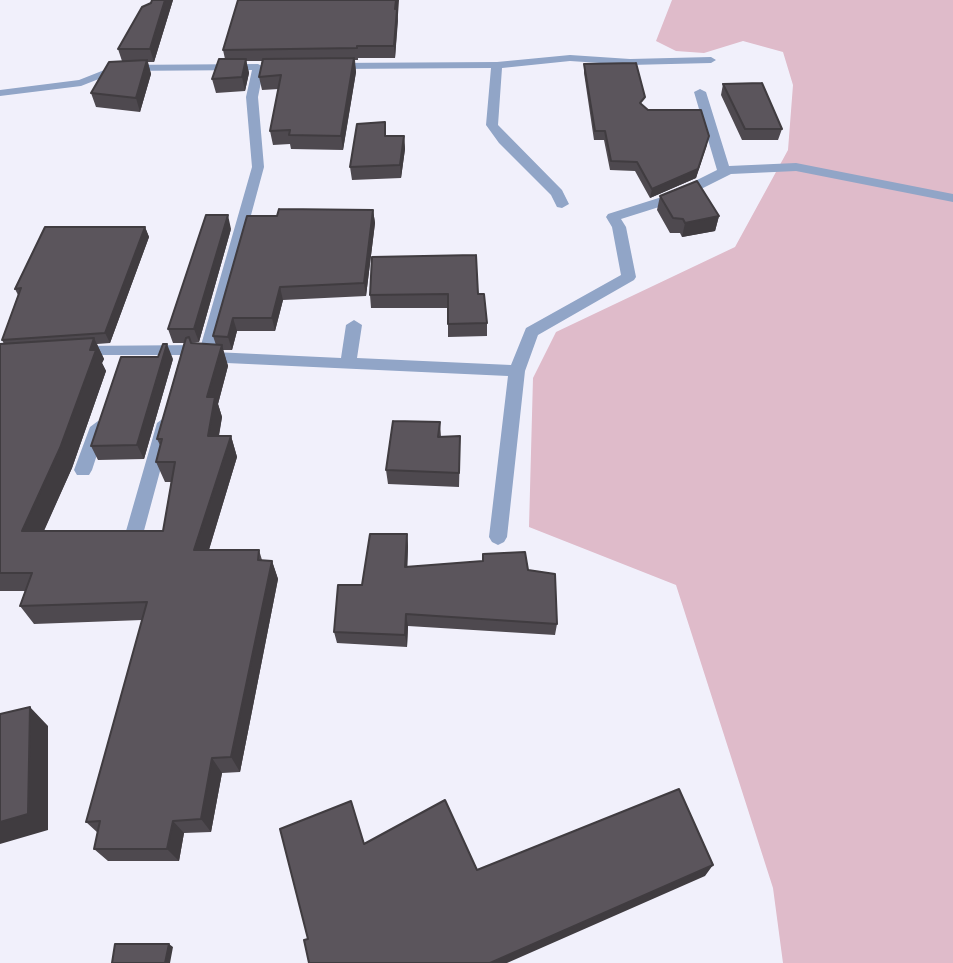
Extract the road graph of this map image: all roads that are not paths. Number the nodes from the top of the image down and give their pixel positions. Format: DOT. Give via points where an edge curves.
graph roads {
  1 [pos="711,60"];
  2 [pos="498,65"];
  3 [pos="324,66"];
  4 [pos="700,92"];
  5 [pos="0,93"];
  6 [pos="724,171"];
  7 [pos="953,198"];
  8 [pos="562,204"];
  9 [pos="354,325"];
  10 [pos="207,350"];
  11 [pos="62,352"];
  12 [pos="348,363"];
  13 [pos="517,371"];
  14 [pos="170,404"];
  15 [pos="101,417"];
  16 [pos="83,470"];
  17 [pos="498,537"];
  18 [pos="133,538"];
  1 -- 2 [label="street" via="570,58"];
  2 -- 3 [label="street"];
  2 -- 8 [label="street" via="492,125 557,193"];
  4 -- 6 [label="street" via="700,111"];
  5 -- 10 [label="street" via="81,83 117,68 264,67 252,97 258,167"];
  6 -- 7 [label="street" via="796,167"];
  6 -- 13 [label="street" via="670,199 614,218 629,277 531,332"];
  9 -- 12 [label="street"];
  10 -- 11 [label="street" via="183,357 121,358"];
  10 -- 12 [label="street" via="205,357"];
  12 -- 13 [label="street"];
  13 -- 17 [label="street"];
  14 -- 18 [label="street"];
  15 -- 16 [label="street"];
}
